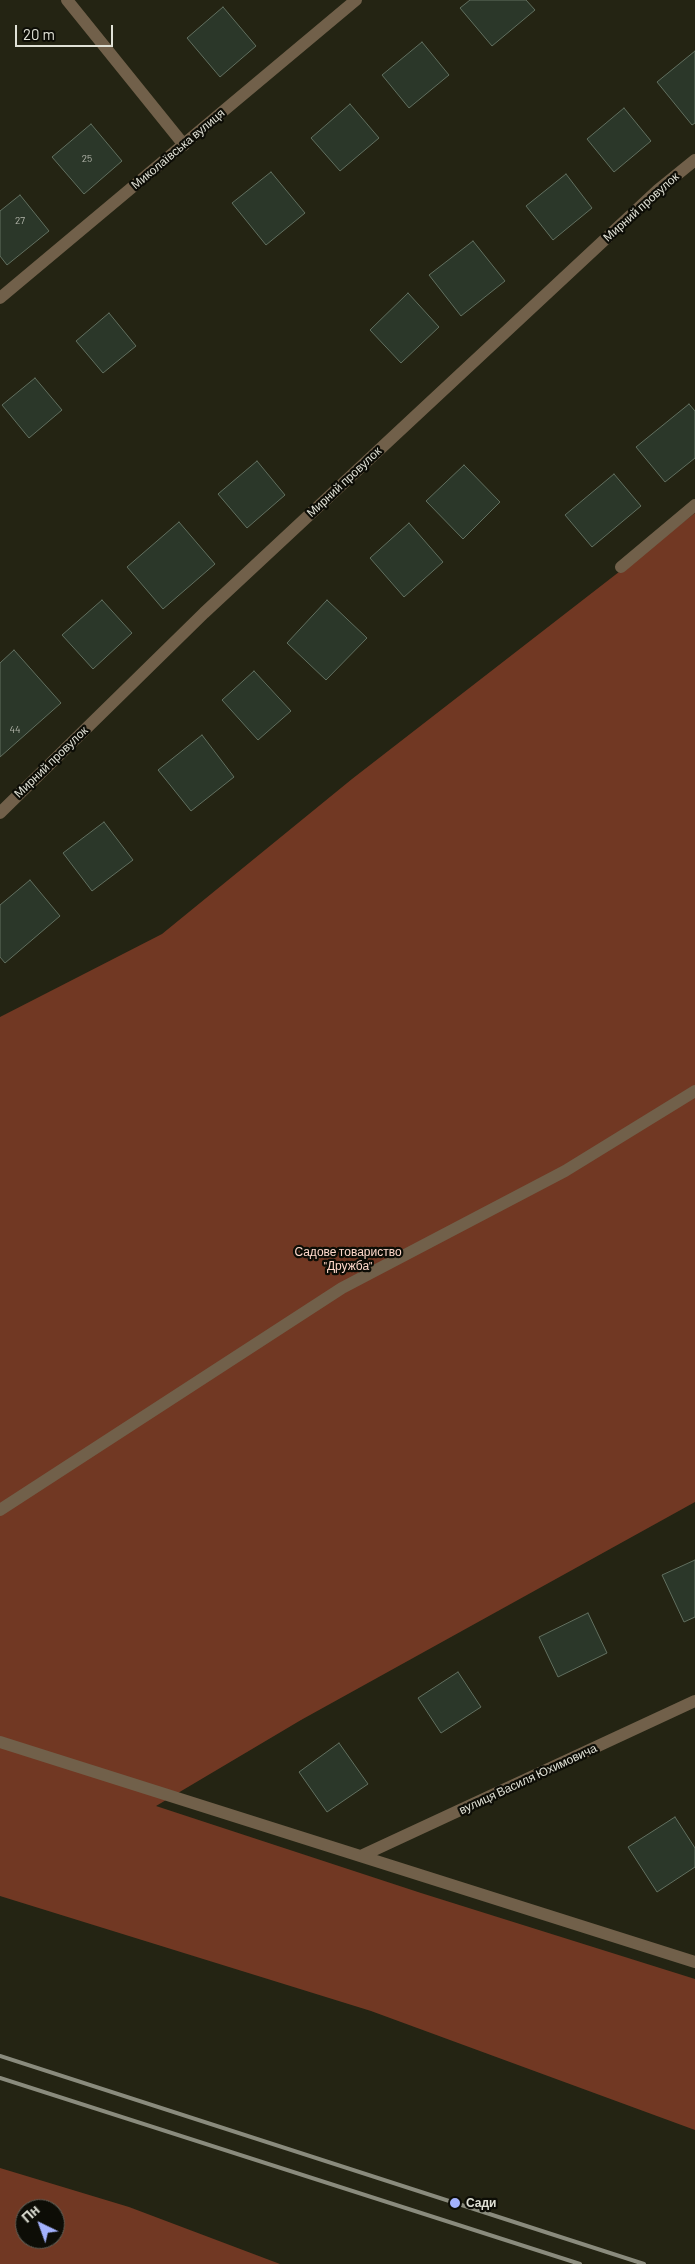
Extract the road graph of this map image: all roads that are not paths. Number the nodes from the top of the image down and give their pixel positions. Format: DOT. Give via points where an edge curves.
graph roads {
  1 [pos="67,0"];
  2 [pos="356,0"];
  3 [pos="184,144"];
  4 [pos="695,160"];
  5 [pos="0,298"];
  6 [pos="695,505"];
  7 [pos="621,567"];
  8 [pos="0,813"];
  9 [pos="695,1091"];
  10 [pos="0,1510"];
  11 [pos="695,1701"];
  12 [pos="0,1742"];
  13 [pos="361,1856"];
  14 [pos="695,1962"];
  1 -- 3 [label="street"];
  2 -- 3 [label="street, Миколаївська вулиця"];
  3 -- 5 [label="street, Миколаївська вулиця"];
  4 -- 8 [label="street, Мирний провулок" via="658,190 204,613"];
  6 -- 7 [label="street"];
  9 -- 10 [label="street" via="565,1171 342,1288"];
  11 -- 13 [label="street, вулиця Василя Юхимовича"];
  12 -- 13 [label="street"];
  13 -- 14 [label="street"];
}
